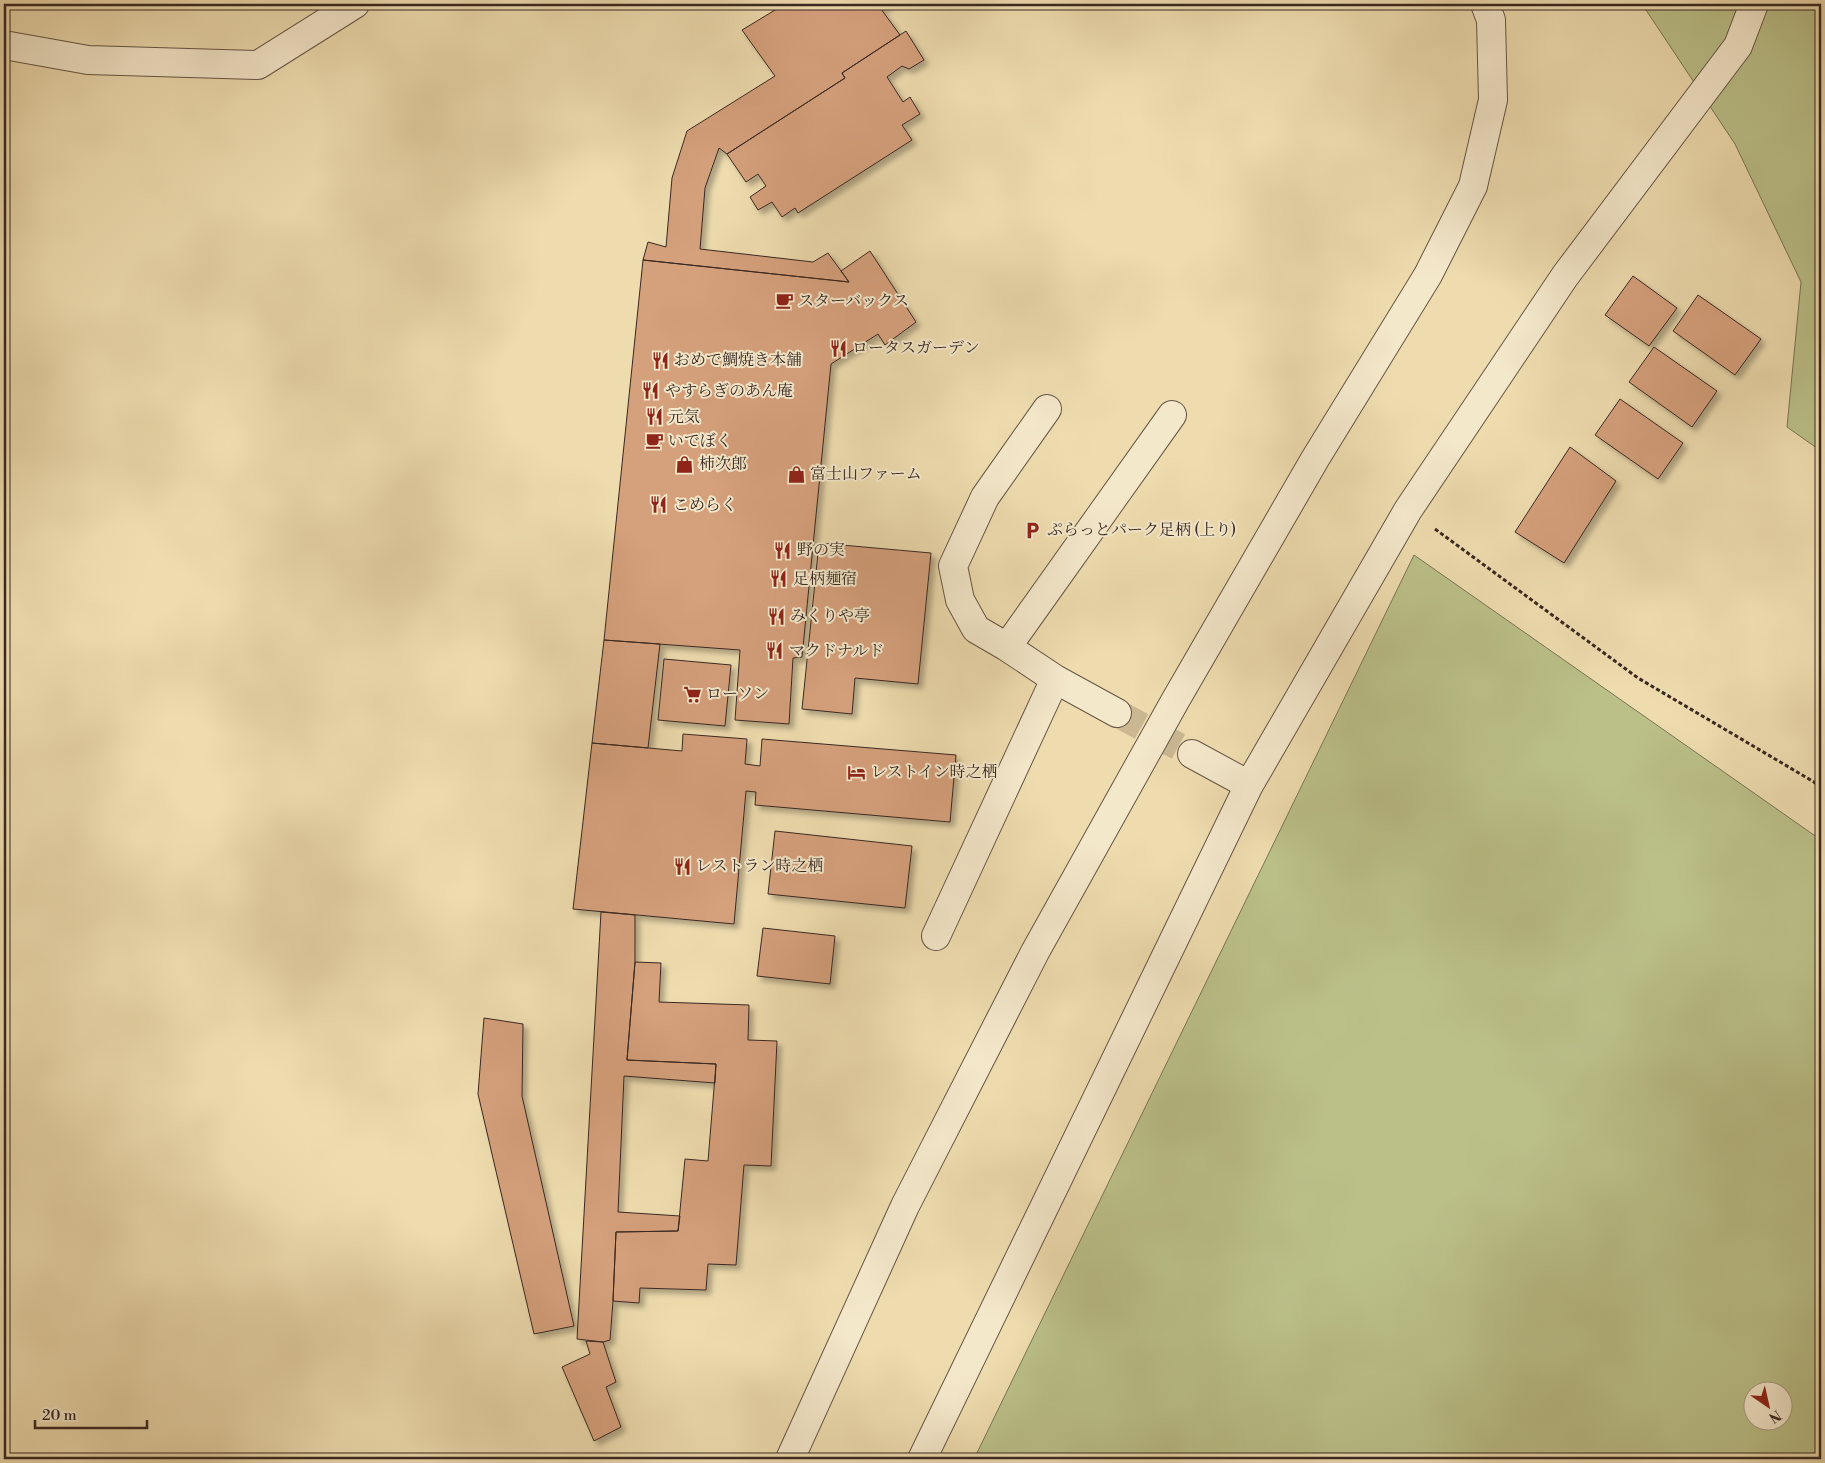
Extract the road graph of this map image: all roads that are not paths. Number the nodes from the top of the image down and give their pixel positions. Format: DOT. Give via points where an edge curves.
graph roads {
  1 [pos="355,4"];
  2 [pos="1485,4"];
  3 [pos="1754,4"];
  4 [pos="4,45"];
  5 [pos="1048,409"];
  6 [pos="1172,415"];
  7 [pos="1007,647"];
  8 [pos="1055,679"];
  9 [pos="1117,713"];
  10 [pos="1192,754"];
  11 [pos="1249,785"];
  12 [pos="936,936"];
  13 [pos="790,1459"];
  14 [pos="922,1459"];
  1 -- 4 [label="street" via="258,65 88,60"];
  2 -- 13 [label="street" via="1491,20 1493,100 1473,186 1428,275 1315,459 1035,952 905,1206"];
  3 -- 11 [label="street" via="1738,46 1566,276 1408,510"];
  5 -- 7 [label="street" via="985,497 953,566 960,600 976,629"];
  6 -- 7 [label="street"];
  7 -- 8 [label="street"];
  8 -- 9 [label="street"];
  8 -- 12 [label="street"];
  10 -- 11 [label="street"];
  11 -- 14 [label="street"];
}
